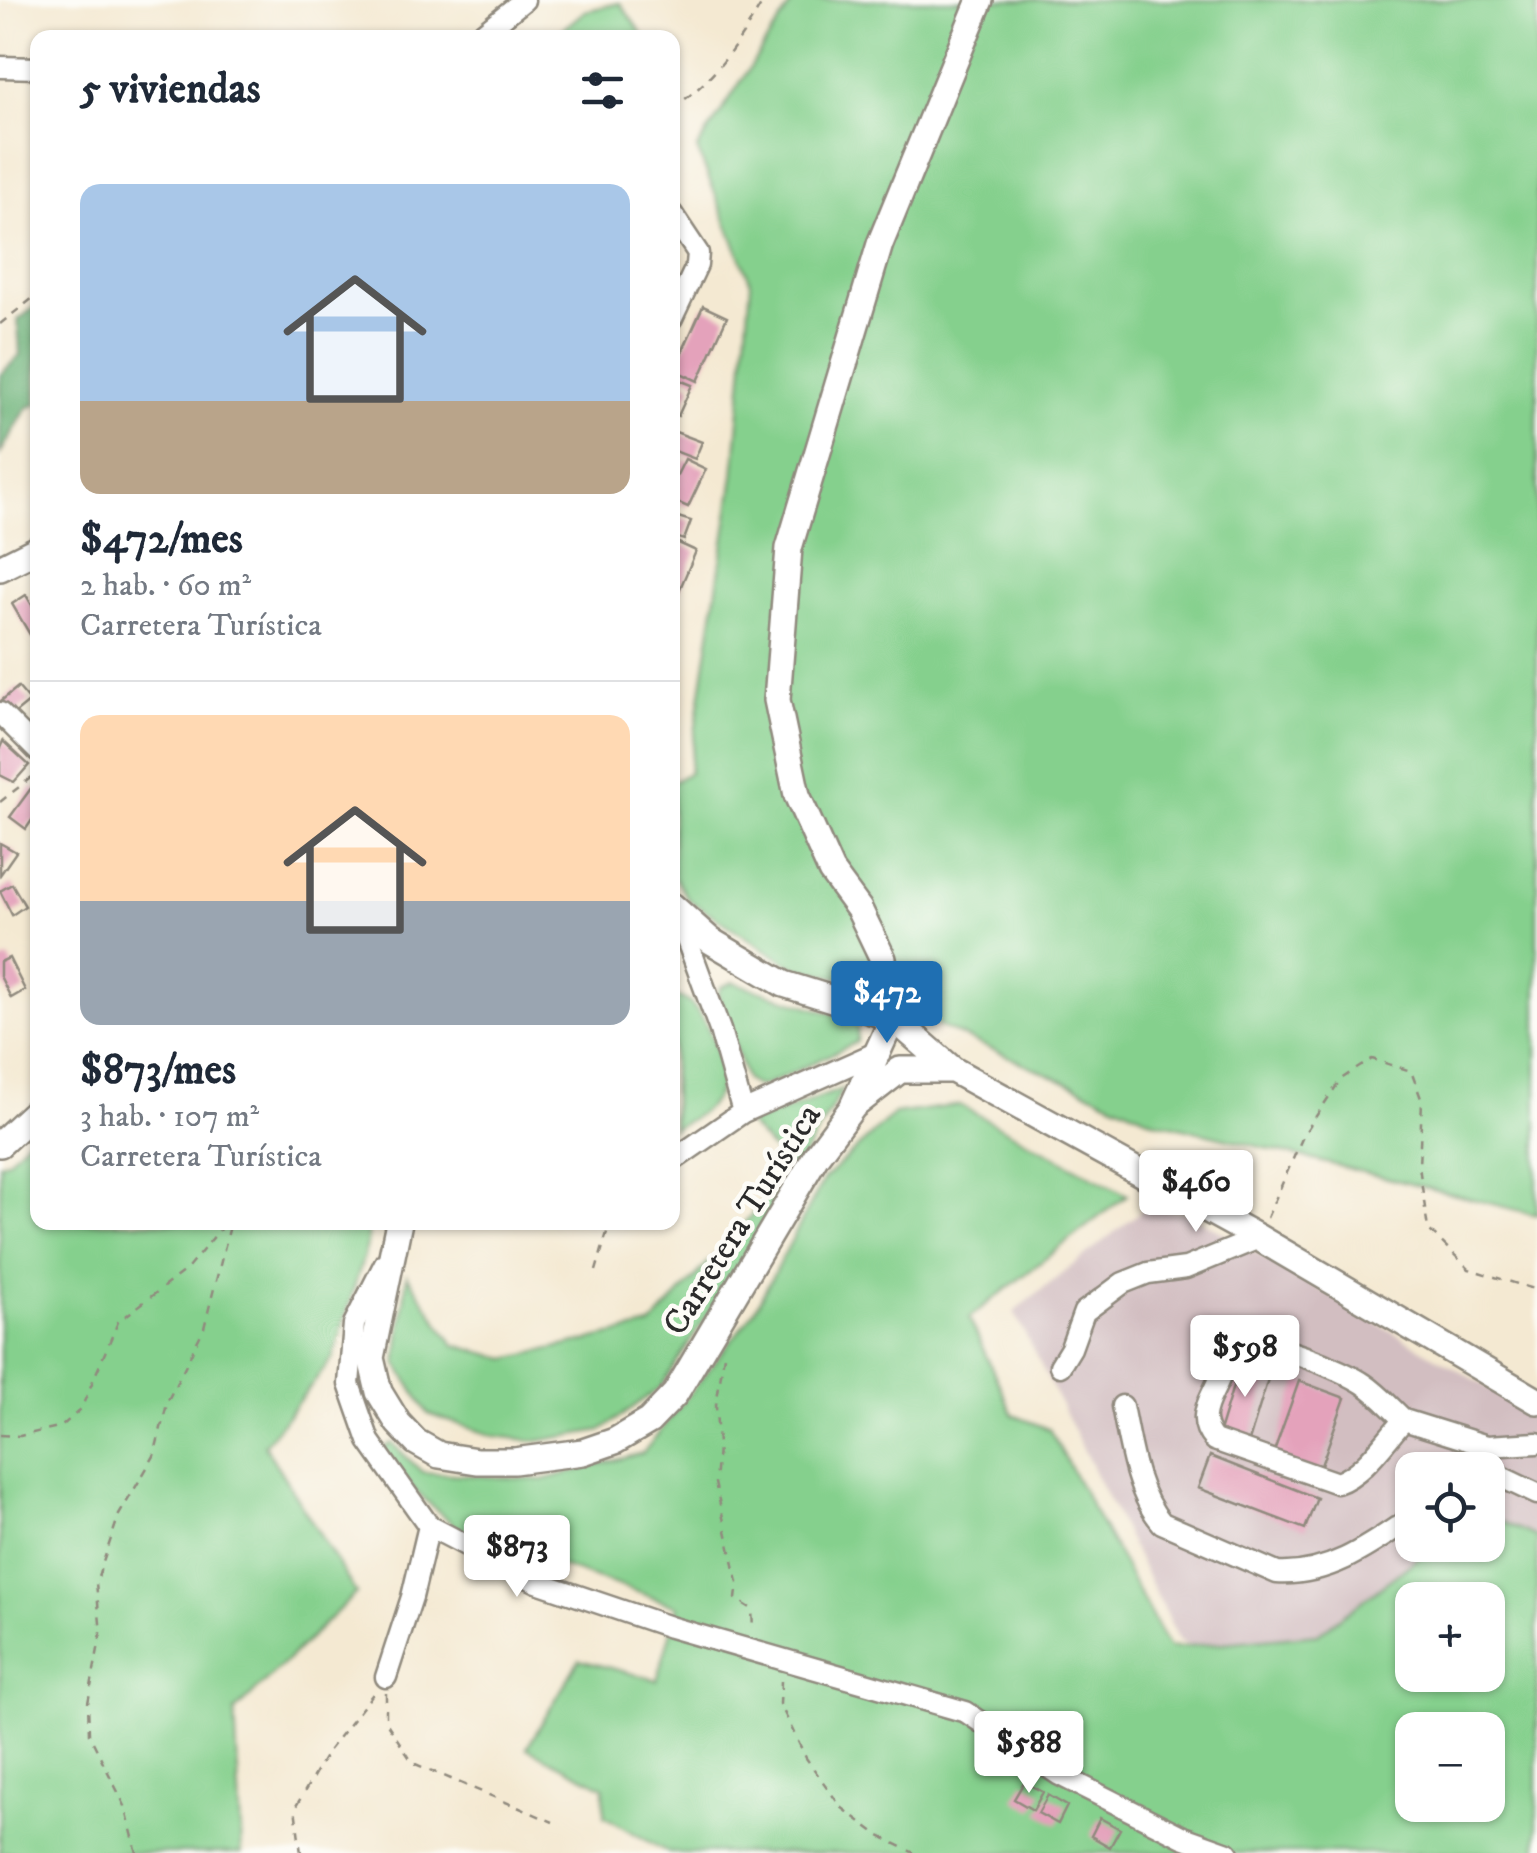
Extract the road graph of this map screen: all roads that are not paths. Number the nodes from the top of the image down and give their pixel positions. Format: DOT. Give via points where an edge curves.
graph roads {
  1 [pos="524,0"];
  2 [pos="980,0"];
  3 [pos="487,30"];
  4 [pos="0,67"];
  5 [pos="30,68"];
  6 [pos="680,226"];
  7 [pos="680,300"];
  8 [pos="30,553"];
  9 [pos="0,568"];
  10 [pos="0,713"];
  11 [pos="30,743"];
  12 [pos="680,913"];
  13 [pos="680,924"];
  14 [pos="893,1018"];
  15 [pos="878,1052"];
  16 [pos="952,1070"];
  17 [pos="852,1108"];
  18 [pos="743,1112"];
  19 [pos="30,1116"];
  20 [pos="0,1144"];
  21 [pos="680,1155"];
  22 [pos="396,1235"];
  23 [pos="1259,1238"];
  24 [pos="1060,1366"];
  25 [pos="1537,1401"];
  26 [pos="1122,1406"];
  27 [pos="1404,1420"];
  28 [pos="1537,1442"];
  29 [pos="1487,1446"];
  30 [pos="1483,1452"];
  31 [pos="1505,1481"];
  32 [pos="1537,1494"];
  33 [pos="429,1526"];
  34 [pos="1395,1529"];
  35 [pos="386,1677"];
  36 [pos="1228,1853"];
  1 -- 3 [label="street"];
  2 -- 14 [label="main road" via="880,244 789,548 777,700 797,795 831,871 883,959"];
  4 -- 5 [label="street"];
  6 -- 7 [label="street" via="698,253"];
  8 -- 9 [label="main road"];
  10 -- 11 [label="street"];
  12 -- 14 [label="main road" via="711,941 784,984"];
  13 -- 18 [label="street"];
  14 -- 15 [label="main road, Carretera Turística"];
  14 -- 16 [label="main road"];
  15 -- 17 [label="main road, Carretera Turística"];
  15 -- 18 [label="street"];
  16 -- 17 [label="main road" via="900,1070"];
  16 -- 23 [label="main road"];
  17 -- 22 [label="main road, Carretera Turística" via="816,1156 675,1394 649,1421 583,1452 477,1460 439,1455 407,1433 379,1392 370,1358"];
  18 -- 21 [label="street"];
  19 -- 20 [label="main road"];
  22 -- 33 [label="street" via="354,1324 348,1384 369,1442"];
  23 -- 24 [label="street" via="1186,1268 1123,1283 1084,1312"];
  23 -- 25 [label="main road"];
  26 -- 34 [label="street" via="1154,1514 1169,1528 1277,1573 1296,1574 1360,1552"];
  27 -- 27 [label="street" via="1349,1374 1262,1343 1241,1347 1229,1360 1204,1409 1214,1440 1337,1482 1347,1480"];
  27 -- 29 [label="street"];
  28 -- 29 [label="street"];
  29 -- 30 [label="street"];
  31 -- 32 [label="street"];
  33 -- 35 [label="street"];
  33 -- 36 [label="street" via="537,1582 966,1712 1058,1774 1183,1838"];
}
